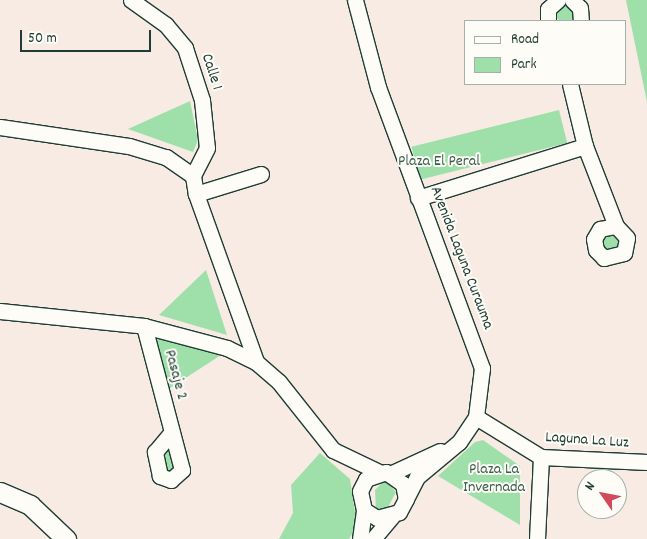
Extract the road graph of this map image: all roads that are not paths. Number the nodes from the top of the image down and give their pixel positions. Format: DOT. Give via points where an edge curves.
graph roads {
  1 [pos="131,0"];
  2 [pos="355,0"];
  3 [pos="558,0"];
  4 [pos="572,0"];
  5 [pos="548,20"];
  6 [pos="580,20"];
  7 [pos="570,85"];
  8 [pos="0,127"];
  9 [pos="585,146"];
  10 [pos="261,174"];
  11 [pos="193,176"];
  12 [pos="196,194"];
  13 [pos="418,198"];
  14 [pos="616,226"];
  15 [pos="0,311"];
  16 [pos="144,326"];
  17 [pos="256,362"];
  18 [pos="476,417"];
  19 [pos="172,432"];
  20 [pos="459,442"];
  21 [pos="342,455"];
  22 [pos="541,457"];
  23 [pos="647,462"];
  24 [pos="385,473"];
  25 [pos="362,485"];
  26 [pos="0,492"];
  27 [pos="406,499"];
  28 [pos="364,510"];
  29 [pos="392,516"];
  30 [pos="66,539"];
  31 [pos="360,539"];
  32 [pos="373,539"];
  33 [pos="537,539"];
  1 -- 11 [label="street, Calle 1" via="166,24 185,48 202,100 207,148"];
  2 -- 13 [label="street, Avenida Laguna Curauma" via="378,87"];
  3 -- 5 [label="street" via="548,9"];
  4 -- 6 [label="street" via="580,8"];
  7 -- 9 [label="street"];
  8 -- 11 [label="street" via="129,146 166,157"];
  9 -- 13 [label="street"];
  9 -- 14 [label="street"];
  10 -- 12 [label="street"];
  11 -- 12 [label="street"];
  12 -- 17 [label="street"];
  13 -- 18 [label="street, Avenida Laguna Curauma" via="480,356 482,382"];
  15 -- 16 [label="street"];
  16 -- 17 [label="street" via="227,348"];
  16 -- 19 [label="street, Pasaje 2"];
  17 -- 21 [label="street"];
  18 -- 20 [label="street, Avenida Laguna Curauma"];
  18 -- 22 [label="street, Laguna La Luz"];
  20 -- 24 [label="street"];
  20 -- 27 [label="street, Avenida Laguna Curauma" via="417,477"];
  21 -- 24 [label="street"];
  21 -- 25 [label="street"];
  22 -- 23 [label="street, Laguna La Luz"];
  22 -- 33 [label="street"];
  24 -- 25 [label="street"];
  24 -- 27 [label="street" via="403,484"];
  25 -- 28 [label="street" via="360,497"];
  26 -- 30 [label="street" via="30,504"];
  27 -- 29 [label="street, Avenida Laguna Curauma"];
  28 -- 29 [label="street" via="377,518"];
  28 -- 31 [label="street"];
  29 -- 32 [label="street, Avenida Laguna Curauma"];
}
